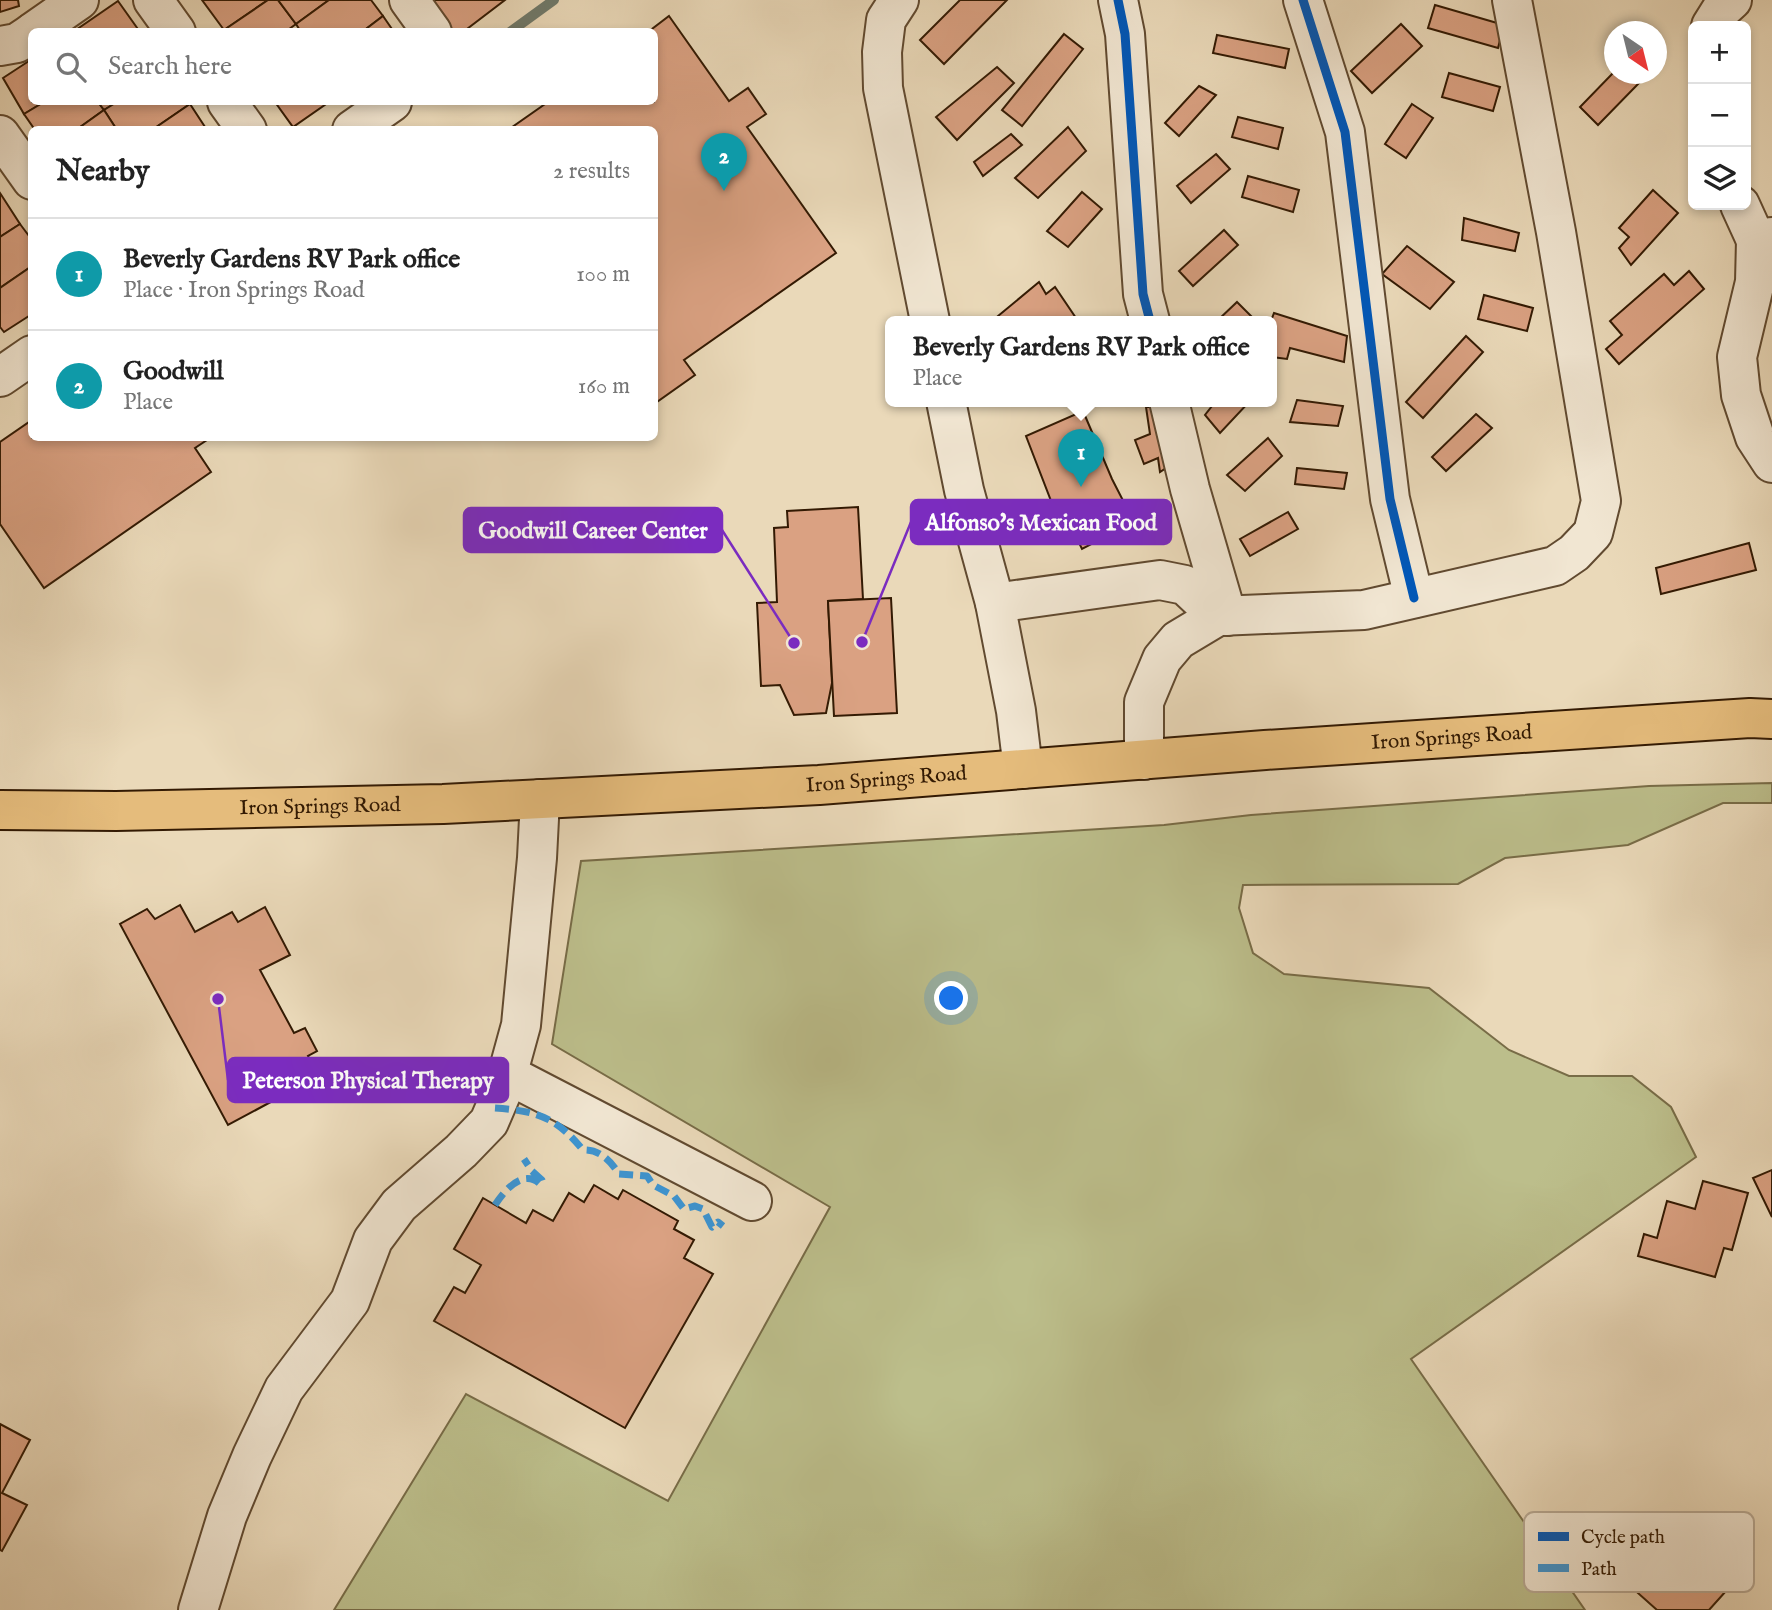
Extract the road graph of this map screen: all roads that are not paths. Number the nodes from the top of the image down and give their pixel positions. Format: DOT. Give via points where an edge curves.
graph roads {
  1 [pos="79,0"];
  2 [pos="153,0"];
  3 [pos="409,0"];
  4 [pos="899,0"];
  5 [pos="1118,0"];
  6 [pos="1303,0"];
  7 [pos="1512,0"];
  8 [pos="1732,0"];
  9 [pos="1714,21"];
  10 [pos="38,28"];
  11 [pos="173,28"];
  12 [pos="429,28"];
  13 [pos="28,35"];
  14 [pos="0,46"];
  15 [pos="229,105"];
  16 [pos="388,105"];
  17 [pos="244,126"];
  18 [pos="358,126"];
  19 [pos="0,135"];
  20 [pos="28,174"];
  21 [pos="1744,210"];
  22 [pos="1764,239"];
  23 [pos="929,316"];
  24 [pos="1149,316"];
  25 [pos="28,358"];
  26 [pos="0,377"];
  27 [pos="947,407"];
  28 [pos="1170,407"];
  29 [pos="1772,463"];
  30 [pos="1415,598"];
  31 [pos="995,603"];
  32 [pos="1222,616"];
  33 [pos="1772,719"];
  34 [pos="1144,760"];
  35 [pos="1023,769"];
  36 [pos="540,799"];
  37 [pos="0,810"];
  38 [pos="507,1074"];
  39 [pos="752,1201"];
  40 [pos="198,1610"];
  1 -- 10 [label="street"];
  2 -- 11 [label="street"];
  3 -- 12 [label="street"];
  4 -- 23 [label="street" via="886,20 883,89"];
  5 -- 24 [label="street" via="1125,34 1143,294"];
  6 -- 30 [label="street" via="1345,132 1390,499"];
  7 -- 30 [label="street" via="1601,501 1593,533 1555,566"];
  8 -- 9 [label="street"];
  13 -- 14 [label="street"];
  15 -- 17 [label="street"];
  16 -- 18 [label="street"];
  19 -- 20 [label="street"];
  21 -- 22 [label="street"];
  22 -- 29 [label="street" via="1737,357 1741,395 1755,437"];
  25 -- 26 [label="street"];
  27 -- 31 [label="street"];
  28 -- 32 [label="street"];
  30 -- 32 [label="street" via="1364,610"];
  31 -- 32 [label="street" via="1160,580 1185,585"];
  31 -- 35 [label="street"];
  32 -- 34 [label="street" via="1178,640 1162,659 1144,702"];
  33 -- 34 [label="main road, Iron Springs Road"];
  34 -- 35 [label="main road, Iron Springs Road"];
  35 -- 36 [label="main road, Iron Springs Road"];
  36 -- 37 [label="main road, Iron Springs Road" via="144,811"];
  36 -- 38 [label="street" via="522,1025"];
  38 -- 39 [label="street"];
  38 -- 40 [label="street" via="489,1122 399,1205 373,1240 350,1301 284,1389 228,1516"];
}
